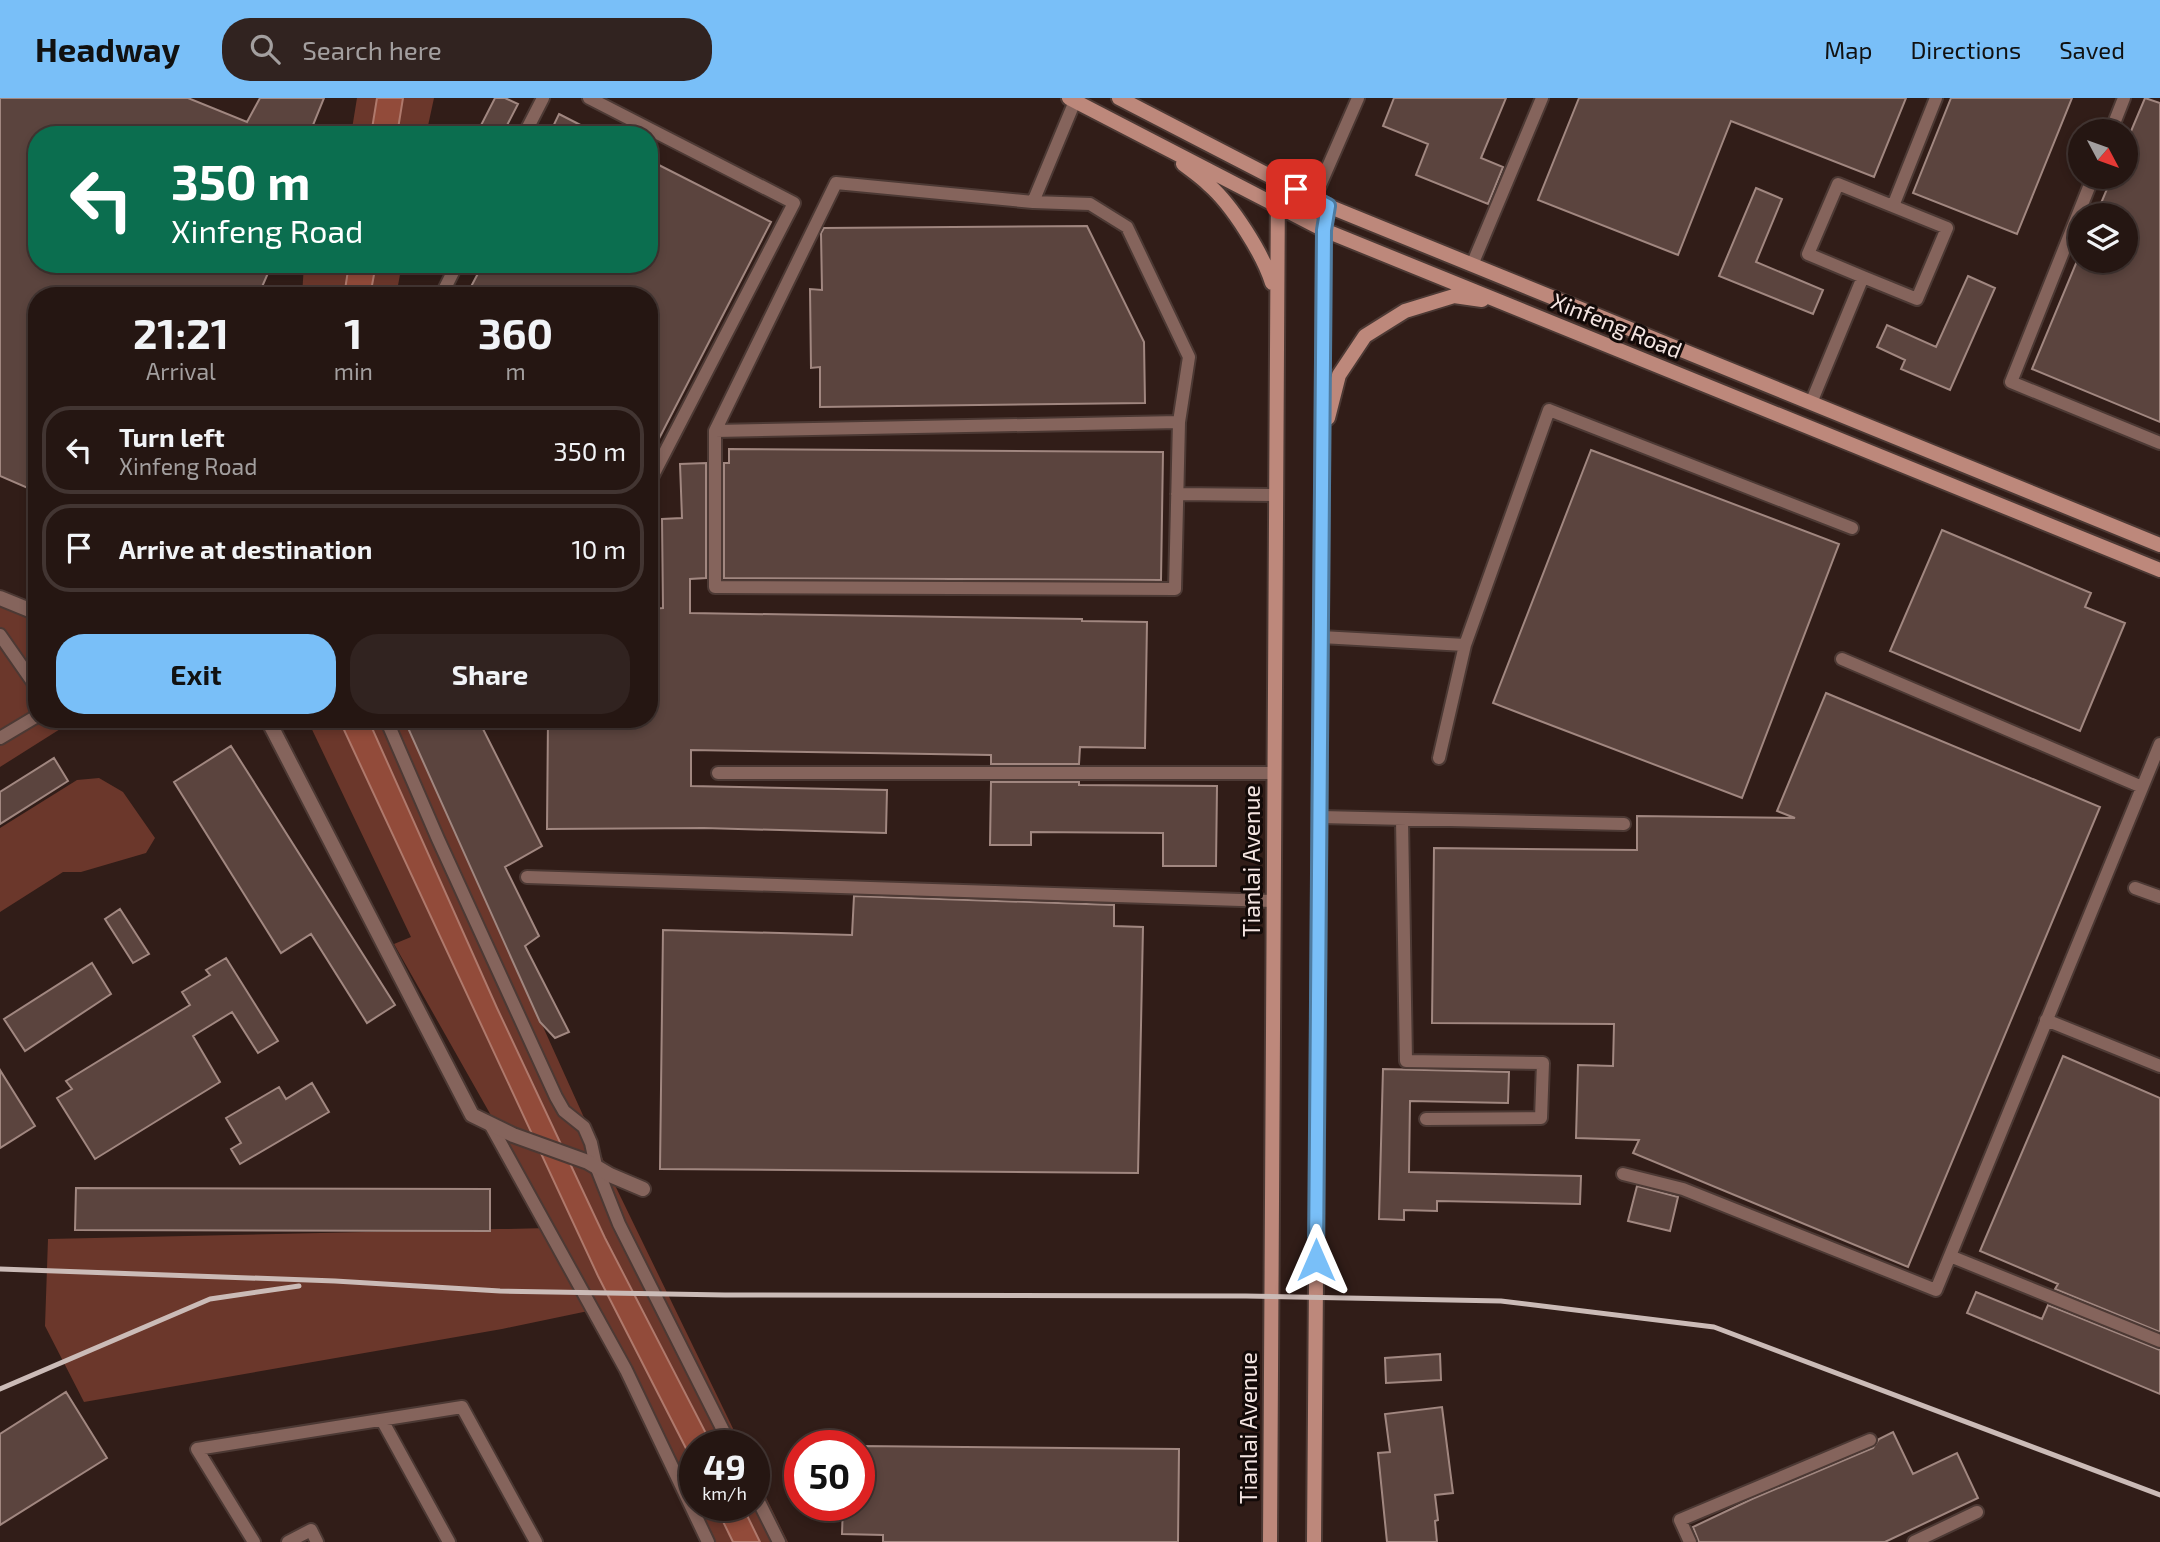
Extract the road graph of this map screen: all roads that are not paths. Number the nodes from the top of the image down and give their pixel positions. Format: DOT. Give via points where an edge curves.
graph roads {
  1 [pos="543,98"];
  2 [pos="589,98"];
  3 [pos="1119,98"];
  4 [pos="1358,98"];
  5 [pos="1542,98"];
  6 [pos="1936,98"];
  7 [pos="2124,98"];
  8 [pos="1072,99"];
  9 [pos="2116,119"];
  10 [pos="529,126"];
  11 [pos="644,126"];
  12 [pos="658,133"];
  13 [pos="1154,142"];
  14 [pos="1278,180"];
  15 [pos="2088,189"];
  16 [pos="1314,199"];
  17 [pos="1033,201"];
  18 [pos="1277,205"];
  19 [pos="1328,206"];
  20 [pos="1893,206"];
  21 [pos="1324,230"];
  22 [pos="1472,265"];
  23 [pos="1863,277"];
  24 [pos="1276,295"];
  25 [pos="1505,304"];
  26 [pos="1811,403"];
  27 [pos="1179,422"];
  28 [pos="715,431"];
  29 [pos="1322,443"];
  30 [pos="2160,443"];
  31 [pos="658,466"];
  32 [pos="1177,494"];
  33 [pos="1275,495"];
  34 [pos="1852,528"];
  35 [pos="2160,545"];
  36 [pos="2160,570"];
  37 [pos="0,598"];
  38 [pos="28,609"];
  39 [pos="0,635"];
  40 [pos="1321,637"];
  41 [pos="1465,645"];
  42 [pos="1842,659"];
  43 [pos="28,675"];
  44 [pos="28,721"];
  45 [pos="272,728"];
  46 [pos="390,728"];
  47 [pos="0,738"];
  48 [pos="2160,744"];
  49 [pos="1439,758"];
  50 [pos="718,773"];
  51 [pos="1274,773"];
  52 [pos="2142,787"];
  53 [pos="1320,817"];
  54 [pos="1402,819"];
  55 [pos="1624,824"];
  56 [pos="527,877"];
  57 [pos="2135,888"];
  58 [pos="2160,897"];
  59 [pos="1273,901"];
  60 [pos="2046,1020"];
  61 [pos="2160,1066"];
  62 [pos="1426,1119"];
  63 [pos="490,1124"];
  64 [pos="592,1164"];
  65 [pos="1623,1174"];
  66 [pos="643,1189"];
  67 [pos="1950,1256"];
  68 [pos="2160,1341"];
  69 [pos="382,1420"];
  70 [pos="722,1430"];
  71 [pos="1870,1440"];
  72 [pos="1977,1512"];
  73 [pos="768,1521"];
  74 [pos="254,1542"];
  75 [pos="288,1542"];
  76 [pos="317,1542"];
  77 [pos="449,1542"];
  78 [pos="536,1542"];
  79 [pos="708,1542"];
  80 [pos="779,1542"];
  81 [pos="1270,1542"];
  82 [pos="1314,1542"];
  83 [pos="1690,1542"];
  84 [pos="1914,1542"];
  1 -- 10 [label="lane"];
  2 -- 11 [label="lane"];
  3 -- 14 [label="main road, Xinfeng Road"];
  4 -- 16 [label="lane"];
  5 -- 22 [label="lane"];
  6 -- 20 [label="lane"];
  7 -- 9 [label="lane"];
  8 -- 13 [label="main road, Xinfeng Road"];
  8 -- 17 [label="lane"];
  12 -- 31 [label="lane" via="794,203"];
  13 -- 18 [label="main road, Xinfeng Road"];
  13 -- 24 [label="main road" via="1211,186 1265,261"];
  14 -- 16 [label="main road, Xinfeng Road"];
  14 -- 18 [label="main road, Tianlai Avenue"];
  15 -- 30 [label="lane" via="2011,382"];
  16 -- 19 [label="main road, Xinfeng Road"];
  17 -- 27 [label="lane" via="1090,204 1127,228 1189,357"];
  17 -- 28 [label="lane" via="836,183"];
  18 -- 21 [label="main road, Xinfeng Road"];
  18 -- 24 [label="main road, Tianlai Avenue"];
  19 -- 21 [label="main road"];
  19 -- 22 [label="main road, Xinfeng Road"];
  20 -- 23 [label="lane" via="1947,228 1917,299"];
  20 -- 23 [label="lane" via="1838,184 1808,254"];
  21 -- 25 [label="main road, Xinfeng Road"];
  21 -- 29 [label="main road"];
  22 -- 26 [label="main road, Xinfeng Road"];
  23 -- 26 [label="lane"];
  24 -- 33 [label="main road, Tianlai Avenue"];
  25 -- 29 [label="main road" via="1454,296 1405,311 1365,336 1339,375"];
  25 -- 36 [label="main road, Xinfeng Road"];
  26 -- 35 [label="main road, Xinfeng Road"];
  27 -- 28 [label="lane"];
  27 -- 32 [label="lane"];
  28 -- 32 [label="lane" via="715,587 1175,589"];
  29 -- 40 [label="main road"];
  32 -- 33 [label="lane"];
  33 -- 51 [label="main road, Tianlai Avenue"];
  34 -- 41 [label="lane" via="1549,410"];
  37 -- 38 [label="street"];
  39 -- 43 [label="lane"];
  40 -- 41 [label="lane"];
  40 -- 53 [label="main road"];
  41 -- 49 [label="lane"];
  42 -- 52 [label="lane"];
  44 -- 47 [label="lane"];
  45 -- 63 [label="street" via="472,1115"];
  46 -- 64 [label="lane" via="556,1097 564,1111 584,1127"];
  48 -- 52 [label="lane"];
  50 -- 51 [label="lane"];
  51 -- 59 [label="main road, Tianlai Avenue"];
  52 -- 60 [label="lane"];
  53 -- 54 [label="lane"];
  53 -- 82 [label="main road"];
  54 -- 55 [label="lane"];
  54 -- 62 [label="lane" via="1406,1060 1543,1063 1541,1118"];
  56 -- 59 [label="lane"];
  57 -- 58 [label="lane"];
  59 -- 81 [label="main road, Tianlai Avenue"];
  60 -- 61 [label="lane"];
  60 -- 67 [label="lane"];
  63 -- 64 [label="street"];
  63 -- 79 [label="lane" via="626,1370"];
  64 -- 66 [label="street"];
  64 -- 70 [label="lane"];
  65 -- 67 [label="lane" via="1683,1189 1936,1290"];
  67 -- 68 [label="lane"];
  69 -- 74 [label="lane" via="197,1449"];
  69 -- 77 [label="lane"];
  69 -- 78 [label="lane" via="462,1407"];
  71 -- 83 [label="lane" via="1680,1520"];
  72 -- 84 [label="lane"];
  73 -- 80 [label="lane"];
  75 -- 76 [label="lane" via="311,1530"];
}
